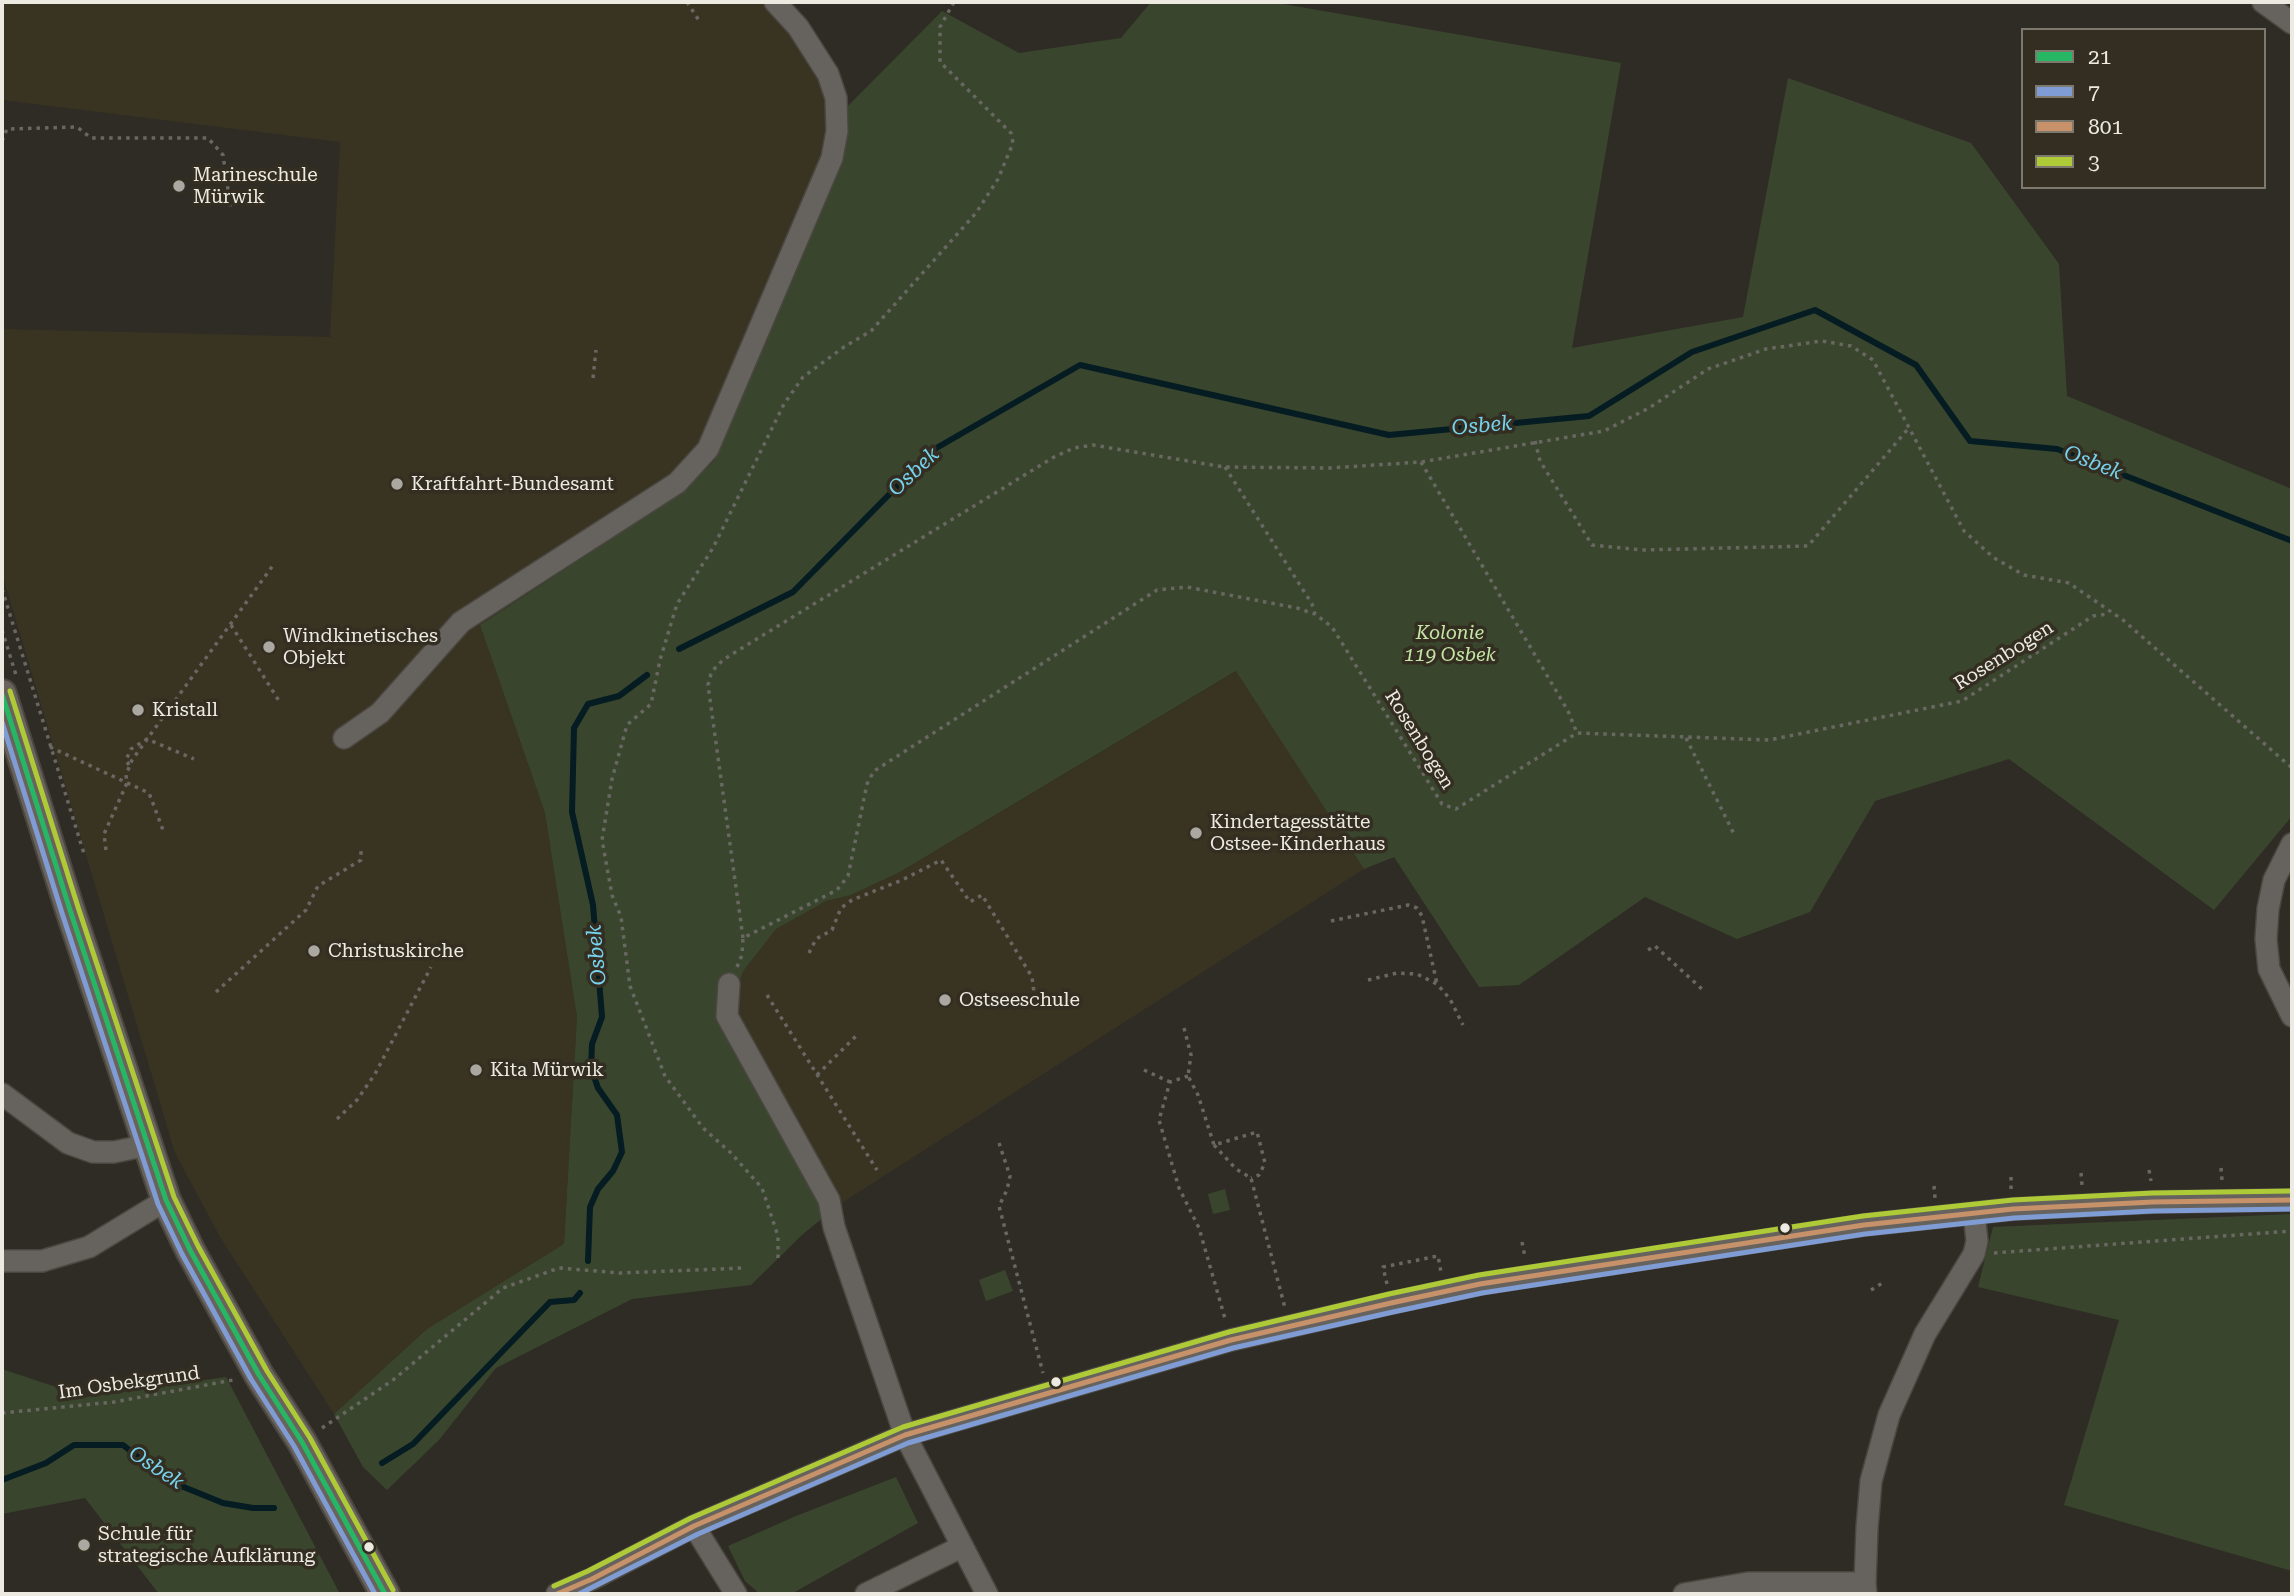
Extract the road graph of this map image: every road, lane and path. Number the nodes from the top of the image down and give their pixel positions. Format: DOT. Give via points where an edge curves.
graph roads {
  1 [pos="687,2"];
  2 [pos="775,2"];
  3 [pos="954,2"];
  4 [pos="2263,2"];
  5 [pos="700,22"];
  6 [pos="2292,23"];
  7 [pos="2,141"];
  8 [pos="231,211"];
  9 [pos="596,350"];
  10 [pos="593,378"];
  11 [pos="1908,429"];
  12 [pos="1535,441"];
  13 [pos="1421,463"];
  14 [pos="1224,467"];
  15 [pos="274,564"];
  16 [pos="2,589"];
  17 [pos="2110,613"];
  18 [pos="1315,614"];
  19 [pos="231,625"];
  20 [pos="2,694"];
  21 [pos="281,704"];
  22 [pos="1577,733"];
  23 [pos="344,738"];
  24 [pos="1686,738"];
  25 [pos="148,739"];
  26 [pos="50,747"];
  27 [pos="194,759"];
  28 [pos="2292,768"];
  29 [pos="127,783"];
  30 [pos="163,830"];
  31 [pos="1734,834"];
  32 [pos="2292,844"];
  33 [pos="361,847"];
  34 [pos="106,850"];
  35 [pos="85,857"];
  36 [pos="1331,921"];
  37 [pos="743,938"];
  38 [pos="1647,950"];
  39 [pos="809,953"];
  40 [pos="431,967"];
  41 [pos="1368,979"];
  42 [pos="729,984"];
  43 [pos="1437,984"];
  44 [pos="1704,991"];
  45 [pos="216,992"];
  46 [pos="767,995"];
  47 [pos="1035,1007"];
  48 [pos="2292,1016"];
  49 [pos="1464,1025"];
  50 [pos="1184,1028"];
  51 [pos="859,1033"];
  52 [pos="1144,1070"];
  53 [pos="817,1075"];
  54 [pos="1188,1076"];
  55 [pos="1170,1082"];
  56 [pos="2,1094"];
  57 [pos="337,1119"];
  58 [pos="999,1143"];
  59 [pos="148,1145"];
  60 [pos="1214,1145"];
  61 [pos="877,1170"];
  62 [pos="1251,1178"];
  63 [pos="166,1200"];
  64 [pos="2292,1200"];
  65 [pos="1974,1213"];
  66 [pos="2292,1231"];
  67 [pos="1974,1254"];
  68 [pos="778,1258"];
  69 [pos="2,1261"];
  70 [pos="1383,1267"];
  71 [pos="744,1268"];
  72 [pos="1884,1282"];
  73 [pos="1871,1290"];
  74 [pos="1445,1291"];
  75 [pos="1289,1327"];
  76 [pos="1231,1340"];
  77 [pos="259,1375"];
  78 [pos="1048,1392"];
  79 [pos="2,1413"];
  80 [pos="905,1435"];
  81 [pos="302,1441"];
  82 [pos="694,1526"];
  83 [pos="961,1546"];
  84 [pos="1866,1589"];
  85 [pos="385,1594"];
  86 [pos="556,1594"];
  87 [pos="736,1594"];
  88 [pos="866,1594"];
  89 [pos="987,1594"];
  90 [pos="1684,1594"];
  1 -- 5 [label="path"];
  2 -- 23 [label="street" via="798,27 828,74 836,99 837,131 832,158 708,449 677,483 461,622 380,713"];
  3 -- 68 [label="path" via="940,27 940,62 1012,133 1013,143 998,180 976,213 871,331 803,377 784,404 713,548 677,604 651,704 627,725 602,841 621,917 630,986 665,1076 703,1128 762,1188 778,1236"];
  4 -- 6 [label="street"];
  7 -- 8 [label="path" via="7,129 63,127 77,127 91,138 208,138 223,155"];
  9 -- 10 [label="path"];
  11 -- 12 [label="path" via="1873,360 1851,346 1822,341 1766,349 1708,369 1649,408 1604,430"];
  11 -- 12 [label="path" via="1808,546 1642,550 1592,545 1540,461"];
  11 -- 17 [label="path" via="1964,531 1994,558 2024,575 2069,583"];
  12 -- 13 [label="path"];
  13 -- 14 [label="path"];
  13 -- 22 [label="path"];
  14 -- 18 [label="path"];
  14 -- 37 [label="path" via="1093,445 1074,448 717,665 708,685"];
  15 -- 19 [label="path"];
  16 -- 26 [label="path"];
  17 -- 24 [label="path, Rosenbogen" via="2093,617 1962,701 1769,740"];
  17 -- 28 [label="path"];
  18 -- 22 [label="path, Rosenbogen" via="1332,628 1442,804 1456,809"];
  18 -- 37 [label="path" via="1187,587 1157,590 874,771 866,784 848,876 837,890"];
  19 -- 21 [label="path"];
  19 -- 25 [label="path"];
  20 -- 59 [label="main road"];
  22 -- 24 [label="path, Rosenbogen"];
  24 -- 31 [label="path"];
  25 -- 27 [label="path"];
  25 -- 29 [label="path" via="130,766"];
  26 -- 29 [label="path"];
  26 -- 35 [label="path"];
  29 -- 30 [label="path" via="149,793"];
  29 -- 34 [label="path" via="104,834"];
  32 -- 48 [label="street" via="2274,880 2266,939 2269,969"];
  33 -- 45 [label="path" via="360,860 318,887 306,910"];
  36 -- 43 [label="path" via="1408,905 1417,908"];
  37 -- 42 [label="path"];
  38 -- 44 [label="path" via="1655,946"];
  39 -- 47 [label="path" via="816,939 832,930 846,904 941,860 970,902 982,895 1032,977"];
  40 -- 57 [label="path" via="376,1073"];
  41 -- 43 [label="path" via="1417,974"];
  42 -- 80 [label="street" via="727,1016 829,1200 834,1227"];
  43 -- 49 [label="path"];
  46 -- 53 [label="path"];
  50 -- 54 [label="path" via="1191,1055"];
  51 -- 53 [label="path"];
  52 -- 55 [label="path"];
  53 -- 61 [label="path"];
  54 -- 55 [label="path"];
  54 -- 60 [label="path"];
  55 -- 76 [label="path" via="1159,1120 1179,1188 1199,1228"];
  56 -- 59 [label="street" via="68,1143 93,1152"];
  58 -- 78 [label="path" via="1010,1176 999,1206"];
  59 -- 63 [label="main road"];
  60 -- 62 [label="path"];
  60 -- 62 [label="path" via="1257,1132 1265,1163 1259,1175"];
  62 -- 75 [label="path"];
  63 -- 69 [label="street" via="89,1247 42,1261"];
  63 -- 77 [label="main road"];
  64 -- 65 [label="street" via="2153,1202"];
  65 -- 67 [label="street"];
  65 -- 74 [label="street" via="1846,1228"];
  66 -- 67 [label="path"];
  67 -- 84 [label="street" via="1925,1334 1889,1415 1871,1481"];
  70 -- 74 [label="path" via="1438,1256"];
  71 -- 81 [label="path" via="620,1273 559,1269 503,1288 393,1380"];
  72 -- 73 [label="path"];
  74 -- 75 [label="street"];
  75 -- 76 [label="street"];
  76 -- 78 [label="street"];
  77 -- 79 [label="path, Im Osbekgrund" via="114,1402"];
  77 -- 81 [label="main road"];
  78 -- 80 [label="street"];
  80 -- 82 [label="street"];
  80 -- 83 [label="street"];
  81 -- 85 [label="main road"];
  82 -- 86 [label="street"];
  82 -- 87 [label="street"];
  83 -- 88 [label="street"];
  83 -- 89 [label="street"];
  84 -- 90 [label="street" via="1748,1583"];
}
